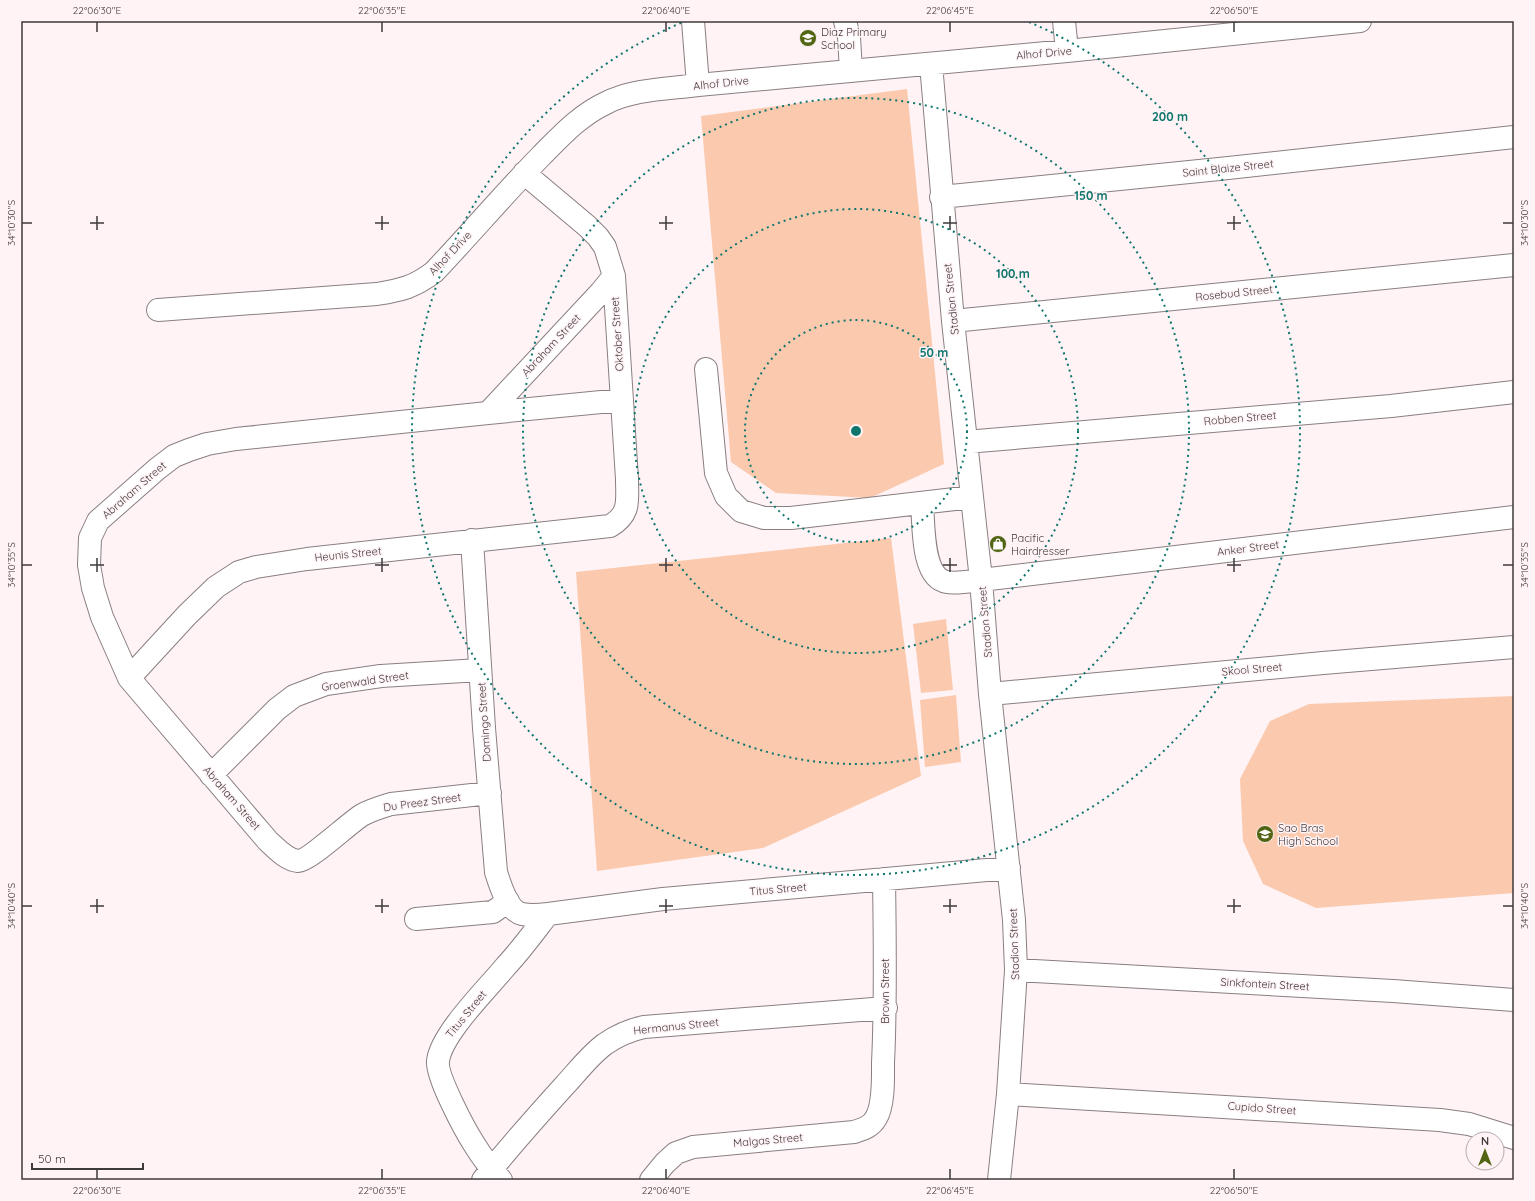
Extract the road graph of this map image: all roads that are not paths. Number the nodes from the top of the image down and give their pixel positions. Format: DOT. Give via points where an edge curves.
graph roads {
  1 [pos="693,21"];
  2 [pos="845,21"];
  3 [pos="862,21"];
  4 [pos="1064,21"];
  5 [pos="1360,21"];
  6 [pos="1067,51"];
  7 [pos="931,64"];
  8 [pos="856,70"];
  9 [pos="698,84"];
  10 [pos="1514,137"];
  11 [pos="524,173"];
  12 [pos="941,196"];
  13 [pos="1514,265"];
  14 [pos="614,276"];
  15 [pos="158,310"];
  16 [pos="953,321"];
  17 [pos="706,369"];
  18 [pos="1514,392"];
  19 [pos="622,400"];
  20 [pos="488,413"];
  21 [pos="966,442"];
  22 [pos="972,497"];
  23 [pos="922,503"];
  24 [pos="1514,517"];
  25 [pos="610,526"];
  26 [pos="472,540"];
  27 [pos="981,580"];
  28 [pos="1514,647"];
  29 [pos="480,670"];
  30 [pos="129,678"];
  31 [pos="990,694"];
  32 [pos="210,775"];
  33 [pos="490,793"];
  34 [pos="300,861"];
  35 [pos="1009,868"];
  36 [pos="884,879"];
  37 [pos="508,901"];
  38 [pos="548,914"];
  39 [pos="416,919"];
  40 [pos="1016,970"];
  41 [pos="1514,1000"];
  42 [pos="886,1008"];
  43 [pos="1008,1094"];
  44 [pos="881,1102"];
  45 [pos="1514,1138"];
  46 [pos="492,1176"];
  47 [pos="651,1180"];
  48 [pos="999,1180"];
  1 -- 9 [label="street"];
  2 -- 8 [label="street"];
  3 -- 8 [label="street"];
  4 -- 6 [label="street"];
  5 -- 6 [label="street, Alhof Drive"];
  6 -- 7 [label="street, Alhof Drive"];
  7 -- 8 [label="street, Alhof Drive"];
  7 -- 12 [label="street, Stadion Street"];
  8 -- 9 [label="street, Alhof Drive"];
  9 -- 11 [label="street, Alhof Drive" via="647,91 607,102 570,126"];
  10 -- 12 [label="street, Saint Blaize Street"];
  11 -- 14 [label="street, Oktober Street" via="598,237 605,247"];
  11 -- 15 [label="street, Alhof Drive" via="434,272 403,290"];
  12 -- 16 [label="street, Stadion Street"];
  13 -- 16 [label="street, Rosebud Street"];
  14 -- 19 [label="street, Oktober Street"];
  14 -- 20 [label="street, Abraham Street"];
  16 -- 21 [label="street, Stadion Street"];
  17 -- 23 [label="street" via="716,473 726,496 741,511 764,518 791,518"];
  18 -- 21 [label="street, Robben Street" via="1391,406"];
  19 -- 20 [label="street, Abraham Street"];
  19 -- 25 [label="street, Oktober Street" via="627,502 623,516"];
  20 -- 30 [label="street, Abraham Street" via="236,438 207,444 174,456 98,522 90,538 89,565 93,588 102,617"];
  21 -- 22 [label="street, Stadion Street"];
  22 -- 23 [label="street"];
  22 -- 27 [label="street, Stadion Street"];
  23 -- 27 [label="street, Anker Street" via="927,558 931,570 938,579 948,582"];
  24 -- 27 [label="street, Anker Street"];
  25 -- 26 [label="street, Heunis Street"];
  26 -- 29 [label="street, Domingo Street"];
  26 -- 30 [label="street, Heunis Street" via="300,560 239,572 210,593 187,615"];
  27 -- 31 [label="street, Stadion Street"];
  28 -- 31 [label="street, Skool Street" via="1323,662"];
  29 -- 32 [label="street, Groenwald Street" via="381,676 326,684 294,696 277,709"];
  29 -- 33 [label="street, Domingo Street"];
  30 -- 32 [label="street, Abraham Street"];
  31 -- 35 [label="street, Stadion Street"];
  32 -- 34 [label="street, Abraham Street" via="279,851"];
  33 -- 34 [label="street, Du Preez Street" via="391,804 377,808 361,815 310,856"];
  33 -- 37 [label="street, Domingo Street" via="496,872"];
  35 -- 36 [label="street, Titus Street"];
  35 -- 40 [label="street, Stadion Street"];
  36 -- 38 [label="street, Titus Street" via="662,899"];
  36 -- 42 [label="street, Brown Street"];
  37 -- 38 [label="street, Titus Street" via="520,914"];
  37 -- 39 [label="street" via="493,912"];
  38 -- 46 [label="street, Titus Street" via="450,1032 441,1049 438,1062 445,1088"];
  40 -- 41 [label="street, Sinkfontein Street"];
  40 -- 43 [label="street, Stadion Street"];
  42 -- 44 [label="street, Brown Street"];
  42 -- 46 [label="street, Hermanus Street" via="644,1027 620,1034 604,1044 532,1121"];
  43 -- 45 [label="street, Cupido Street" via="1440,1120 1470,1124"];
  43 -- 48 [label="street, Stadion Street"];
  44 -- 47 [label="street, Malgas Street" via="872,1124 854,1132 693,1147 676,1153"];
}
